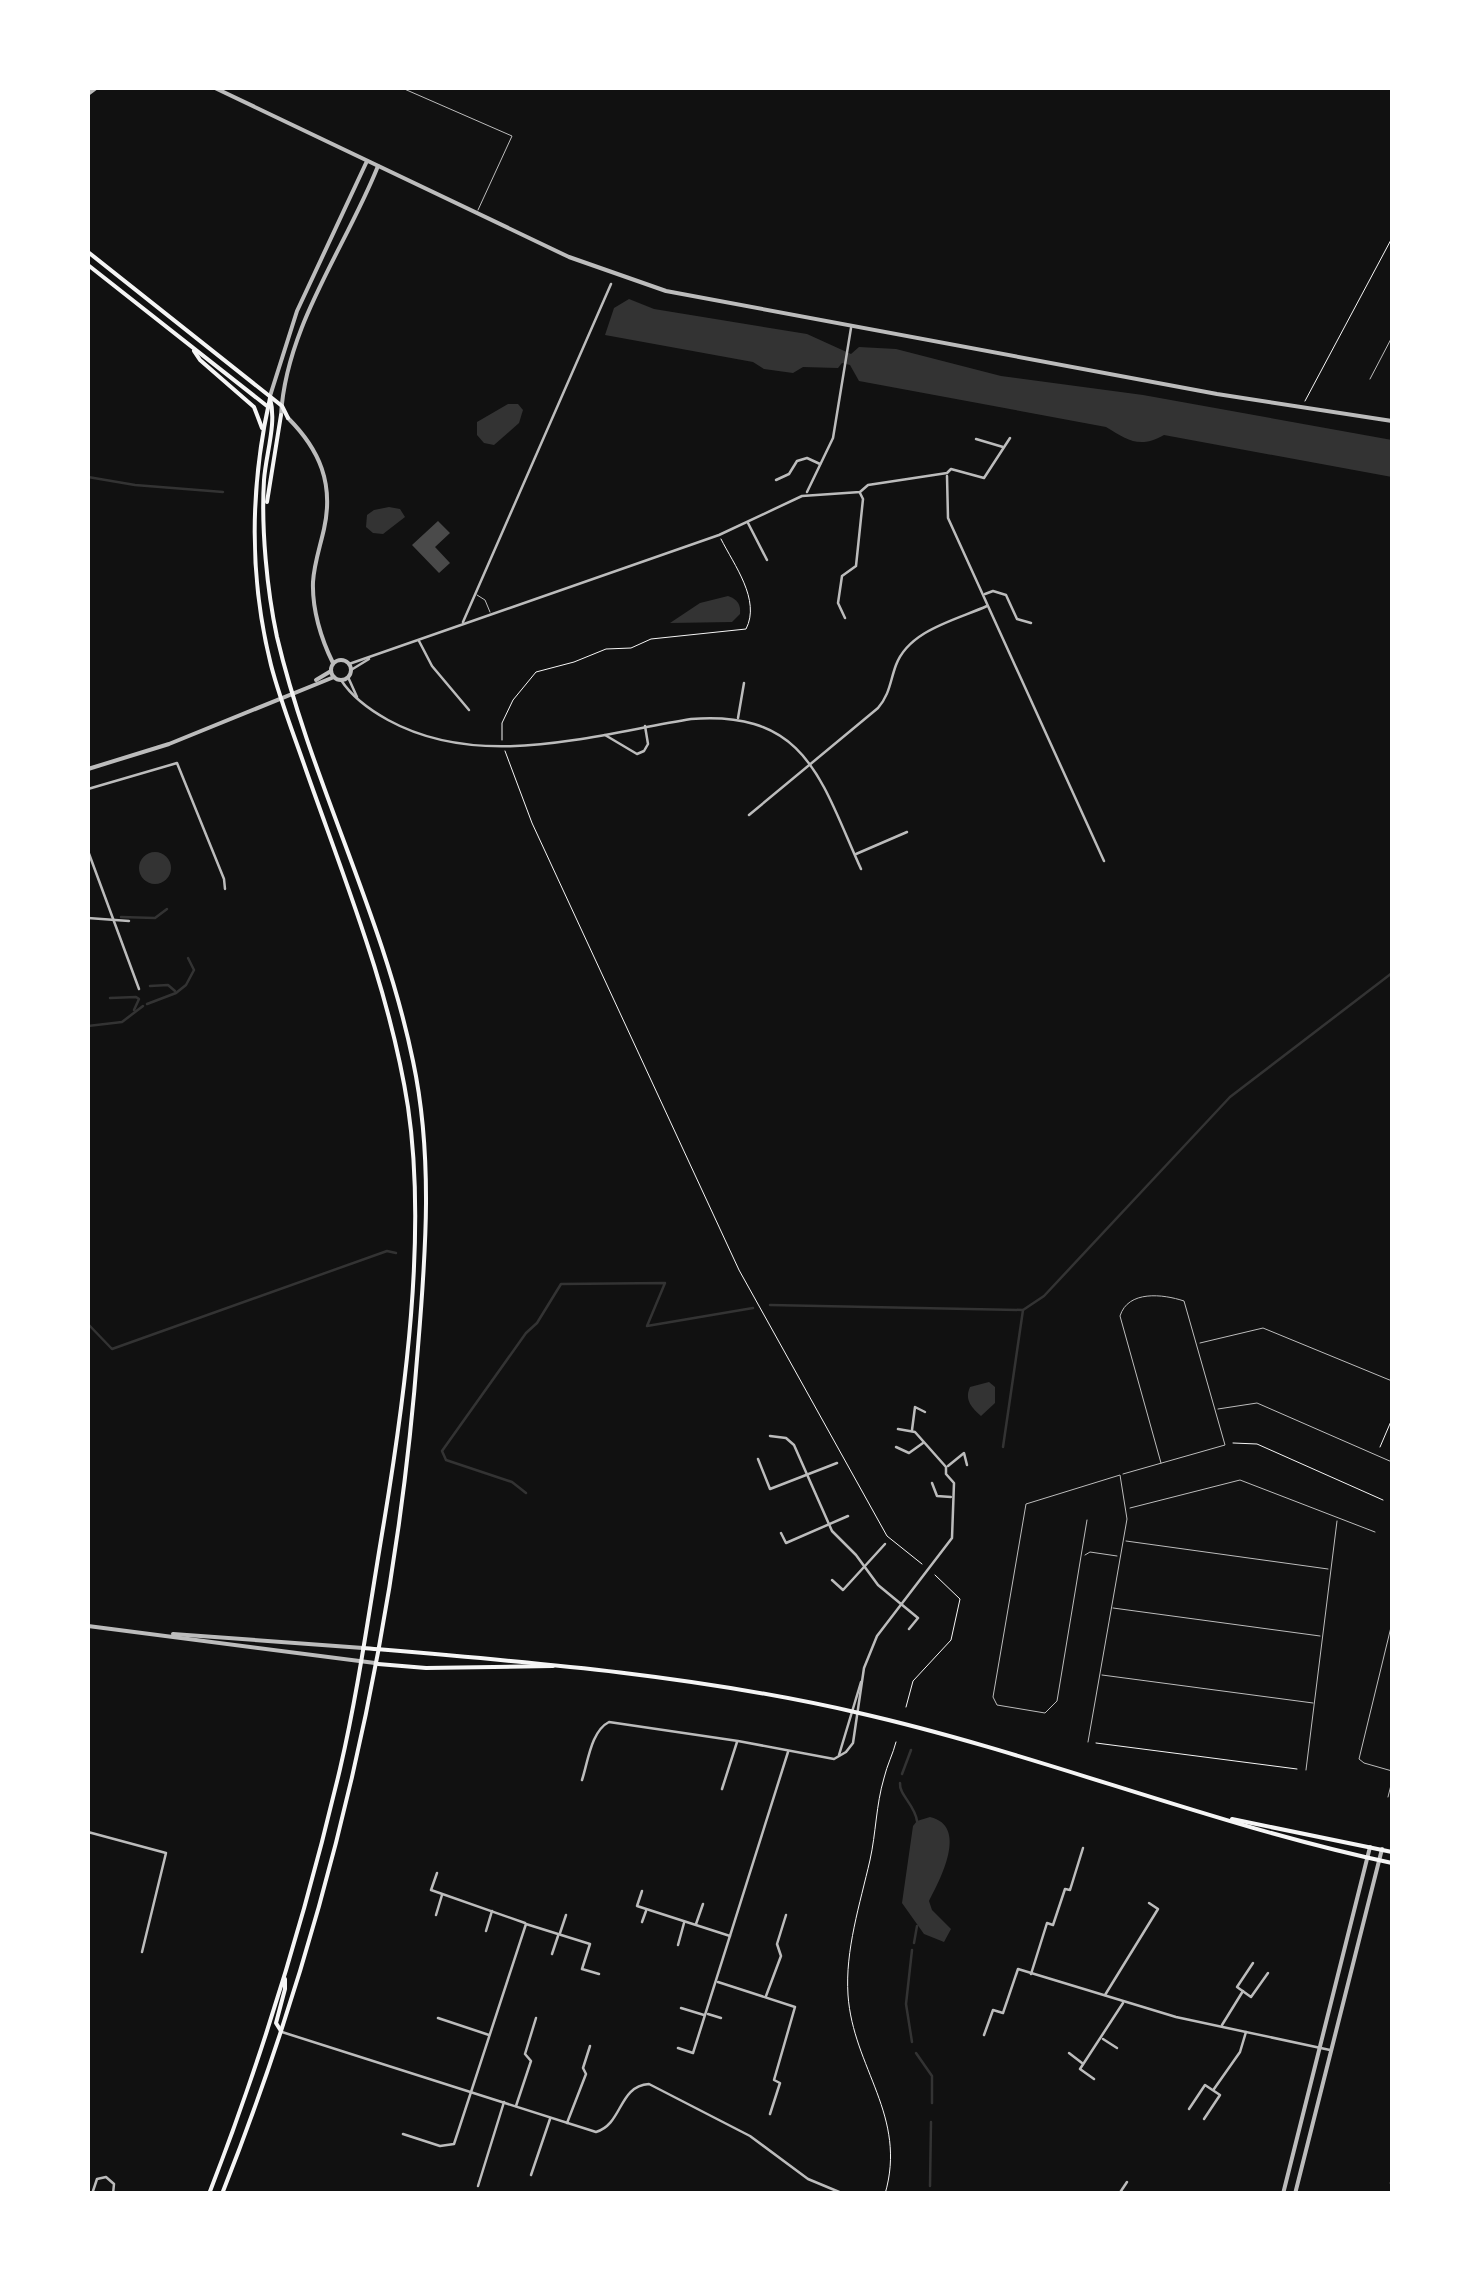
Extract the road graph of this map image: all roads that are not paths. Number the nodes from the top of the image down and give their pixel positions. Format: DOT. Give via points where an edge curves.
graph roads {
  1 [pos="96,88"];
  2 [pos="215,88"];
  3 [pos="402,88"];
  4 [pos="88,94"];
  5 [pos="367,161"];
  6 [pos="378,166"];
  7 [pos="477,213"];
  8 [pos="88,252"];
  9 [pos="88,265"];
  10 [pos="611,284"];
  11 [pos="852,327"];
  12 [pos="1392,336"];
  13 [pos="191,347"];
  14 [pos="1370,379"];
  15 [pos="270,398"];
  16 [pos="282,406"];
  17 [pos="271,409"];
  18 [pos="281,415"];
  19 [pos="288,418"];
  20 [pos="1392,421"];
  21 [pos="262,429"];
  22 [pos="976,438"];
  23 [pos="1010,438"];
  24 [pos="1004,448"];
  25 [pos="821,464"];
  26 [pos="947,473"];
  27 [pos="776,480"];
  28 [pos="860,492"];
  29 [pos="806,494"];
  30 [pos="265,512"];
  31 [pos="747,522"];
  32 [pos="767,560"];
  33 [pos="984,594"];
  34 [pos="476,595"];
  35 [pos="988,605"];
  36 [pos="490,615"];
  37 [pos="845,618"];
  38 [pos="463,622"];
  39 [pos="1031,624"];
  40 [pos="418,640"];
  41 [pos="326,642"];
  42 [pos="340,660"];
  43 [pos="333,664"];
  44 [pos="331,670"];
  45 [pos="349,670"];
  46 [pos="334,677"];
  47 [pos="341,680"];
  48 [pos="744,683"];
  49 [pos="313,684"];
  50 [pos="357,698"];
  51 [pos="469,710"];
  52 [pos="738,720"];
  53 [pos="645,726"];
  54 [pos="604,734"];
  55 [pos="812,764"];
  56 [pos="88,770"];
  57 [pos="88,789"];
  58 [pos="749,815"];
  59 [pos="907,832"];
  60 [pos="896,837"];
  61 [pos="900,846"];
  62 [pos="88,851"];
  63 [pos="855,855"];
  64 [pos="1104,861"];
  65 [pos="861,868"];
  66 [pos="225,889"];
  67 [pos="88,918"];
  68 [pos="112,920"];
  69 [pos="129,921"];
  70 [pos="139,989"];
  71 [pos="1197,1344"];
  72 [pos="1392,1381"];
  73 [pos="1215,1410"];
  74 [pos="925,1412"];
  75 [pos="898,1429"];
  76 [pos="912,1432"];
  77 [pos="770,1436"];
  78 [pos="924,1442"];
  79 [pos="896,1448"];
  80 [pos="758,1459"];
  81 [pos="837,1462"];
  82 [pos="1161,1462"];
  83 [pos="1392,1462"];
  84 [pos="967,1464"];
  85 [pos="946,1467"];
  86 [pos="809,1474"];
  87 [pos="1120,1475"];
  88 [pos="932,1483"];
  89 [pos="952,1497"];
  90 [pos="1126,1509"];
  91 [pos="848,1516"];
  92 [pos="1338,1518"];
  93 [pos="1087,1520"];
  94 [pos="828,1524"];
  95 [pos="1374,1532"];
  96 [pos="781,1534"];
  97 [pos="1123,1541"];
  98 [pos="885,1544"];
  99 [pos="1120,1556"];
  100 [pos="1081,1557"];
  101 [pos="864,1567"];
  102 [pos="1331,1569"];
  103 [pos="832,1580"];
  104 [pos="901,1605"];
  105 [pos="1110,1607"];
  106 [pos="1392,1623"];
  107 [pos="88,1626"];
  108 [pos="909,1630"];
  109 [pos="164,1634"];
  110 [pos="1323,1636"];
  111 [pos="363,1648"];
  112 [pos="380,1649"];
  113 [pos="361,1662"];
  114 [pos="378,1664"];
  115 [pos="563,1666"];
  116 [pos="1098,1674"];
  117 [pos="863,1676"];
  118 [pos="1314,1703"];
  119 [pos="851,1711"];
  120 [pos="859,1713"];
  121 [pos="738,1741"];
  122 [pos="1088,1742"];
  123 [pos="788,1750"];
  124 [pos="839,1755"];
  125 [pos="1306,1770"];
  126 [pos="1392,1771"];
  127 [pos="582,1780"];
  128 [pos="1392,1781"];
  129 [pos="722,1789"];
  130 [pos="1388,1797"];
  131 [pos="1218,1816"];
  132 [pos="88,1832"];
  133 [pos="1370,1847"];
  134 [pos="1083,1848"];
  135 [pos="1382,1849"];
  136 [pos="1392,1852"];
  137 [pos="1367,1857"];
  138 [pos="1379,1860"];
  139 [pos="1392,1863"];
  140 [pos="437,1872"];
  141 [pos="642,1892"];
  142 [pos="442,1894"];
  143 [pos="1149,1903"];
  144 [pos="703,1904"];
  145 [pos="492,1910"];
  146 [pos="646,1910"];
  147 [pos="436,1915"];
  148 [pos="566,1916"];
  149 [pos="786,1916"];
  150 [pos="642,1922"];
  151 [pos="685,1922"];
  152 [pos="526,1924"];
  153 [pos="696,1925"];
  154 [pos="486,1930"];
  155 [pos="559,1934"];
  156 [pos="730,1936"];
  157 [pos="678,1944"];
  158 [pos="142,1952"];
  159 [pos="552,1954"];
  160 [pos="1253,1963"];
  161 [pos="1268,1973"];
  162 [pos="284,1974"];
  163 [pos="598,1974"];
  164 [pos="1031,1974"];
  165 [pos="716,1982"];
  166 [pos="1242,1991"];
  167 [pos="1104,1997"];
  168 [pos="766,1998"];
  169 [pos="1123,2003"];
  170 [pos="681,2008"];
  171 [pos="706,2015"];
  172 [pos="438,2018"];
  173 [pos="536,2018"];
  174 [pos="721,2018"];
  175 [pos="1222,2027"];
  176 [pos="267,2031"];
  177 [pos="281,2031"];
  178 [pos="1246,2032"];
  179 [pos="490,2035"];
  180 [pos="984,2036"];
  181 [pos="1102,2038"];
  182 [pos="590,2046"];
  183 [pos="1319,2047"];
  184 [pos="678,2048"];
  185 [pos="1116,2048"];
  186 [pos="1332,2050"];
  187 [pos="1069,2053"];
  188 [pos="1084,2064"];
  189 [pos="1094,2080"];
  190 [pos="1213,2090"];
  191 [pos="472,2092"];
  192 [pos="504,2102"];
  193 [pos="516,2106"];
  194 [pos="1189,2109"];
  195 [pos="770,2114"];
  196 [pos="550,2117"];
  197 [pos="1204,2119"];
  198 [pos="567,2123"];
  199 [pos="403,2134"];
  200 [pos="531,2175"];
  201 [pos="1127,2182"];
  202 [pos="478,2186"];
  203 [pos="92,2194"];
  204 [pos="113,2194"];
  205 [pos="209,2194"];
  206 [pos="222,2194"];
  207 [pos="844,2194"];
  208 [pos="1119,2194"];
  209 [pos="1283,2194"];
  210 [pos="1295,2194"];
  1 -- 4 [label="street"];
  2 -- 5 [label="street"];
  3 -- 7 [label="lane" via="512,136"];
  5 -- 6 [label="street"];
  5 -- 15 [label="street" via="297,311"];
  6 -- 7 [label="street"];
  6 -- 16 [label="street" via="306,320"];
  7 -- 11 [label="street" via="649,286"];
  8 -- 15 [label="main road"];
  9 -- 13 [label="main road"];
  10 -- 34 [label="street"];
  11 -- 20 [label="street"];
  11 -- 25 [label="street" via="833,438"];
  12 -- 14 [label="lane"];
  13 -- 17 [label="main road"];
  13 -- 21 [label="main road" via="254,407"];
  15 -- 16 [label="main road"];
  15 -- 17 [label="main road"];
  16 -- 18 [label="street"];
  16 -- 19 [label="main road"];
  17 -- 18 [label="main road"];
  17 -- 21 [label="main road"];
  17 -- 30 [label="main road"];
  18 -- 19 [label="main road"];
  18 -- 30 [label="main road"];
  19 -- 41 [label="street" via="314,447 327,482 313,582"];
  21 -- 111 [label="main road" via="254,520 271,666 386,1004 412,1146 413,1247 402,1396"];
  22 -- 24 [label="street"];
  23 -- 24 [label="street"];
  24 -- 26 [label="street" via="984,478"];
  25 -- 27 [label="street" via="797,461"];
  25 -- 29 [label="street"];
  26 -- 28 [label="street" via="868,485"];
  26 -- 33 [label="street" via="948,518"];
  28 -- 29 [label="street"];
  28 -- 37 [label="street" via="856,566 842,576 838,603"];
  29 -- 31 [label="street"];
  30 -- 112 [label="main road" via="271,610 288,682 395,990 413,1061 427,1170 411,1430"];
  31 -- 32 [label="street"];
  31 -- 36 [label="street"];
  33 -- 35 [label="street"];
  33 -- 39 [label="street" via="1006,595 1017,619"];
  34 -- 36 [label="lane" via="486,600"];
  34 -- 38 [label="street"];
  35 -- 55 [label="street" via="907,646 885,700"];
  35 -- 64 [label="street"];
  36 -- 38 [label="street"];
  38 -- 40 [label="street"];
  40 -- 45 [label="street"];
  40 -- 51 [label="street"];
  41 -- 42 [label="street"];
  41 -- 43 [label="street"];
  42 -- 43 [label="street"];
  42 -- 45 [label="street"];
  43 -- 44 [label="street"];
  44 -- 46 [label="street"];
  44 -- 49 [label="street"];
  45 -- 47 [label="street"];
  45 -- 50 [label="street"];
  46 -- 47 [label="street"];
  46 -- 49 [label="street"];
  47 -- 50 [label="street"];
  48 -- 52 [label="street"];
  49 -- 56 [label="street"];
  50 -- 54 [label="street" via="402,728 464,746"];
  52 -- 53 [label="street"];
  52 -- 55 [label="street" via="779,735"];
  53 -- 54 [label="street"];
  53 -- 54 [label="street" via="648,744 637,754"];
  55 -- 58 [label="street"];
  55 -- 63 [label="street"];
  57 -- 66 [label="street" via="177,763"];
  59 -- 60 [label="street"];
  60 -- 61 [label="street"];
  60 -- 63 [label="street"];
  62 -- 68 [label="street"];
  63 -- 65 [label="street"];
  67 -- 68 [label="street"];
  68 -- 69 [label="street"];
  68 -- 70 [label="street"];
  71 -- 72 [label="lane" via="1263,1328"];
  71 -- 73 [label="lane"];
  71 -- 82 [label="lane" via="1182,1299 1140,1296 1120,1311"];
  73 -- 82 [label="lane" via="1224,1445"];
  73 -- 83 [label="lane" via="1257,1402"];
  74 -- 76 [label="street" via="914,1407"];
  75 -- 76 [label="street"];
  76 -- 78 [label="street"];
  77 -- 86 [label="street" via="794,1445"];
  78 -- 79 [label="street" via="909,1453"];
  78 -- 85 [label="street"];
  80 -- 86 [label="street" via="770,1489"];
  81 -- 86 [label="street"];
  82 -- 87 [label="lane"];
  84 -- 85 [label="street" via="964,1453"];
  85 -- 89 [label="street"];
  86 -- 94 [label="street"];
  87 -- 90 [label="lane"];
  87 -- 100 [label="lane" via="1026,1504 993,1696 997,1705 1045,1713 1056,1701"];
  88 -- 89 [label="street" via="937,1496"];
  89 -- 104 [label="street" via="952,1538"];
  90 -- 92 [label="lane" via="1233,1479"];
  90 -- 97 [label="lane"];
  91 -- 94 [label="street"];
  92 -- 95 [label="lane"];
  92 -- 102 [label="lane"];
  93 -- 100 [label="lane"];
  94 -- 96 [label="street" via="786,1543"];
  94 -- 101 [label="street"];
  97 -- 99 [label="lane"];
  97 -- 102 [label="lane"];
  98 -- 101 [label="street"];
  99 -- 100 [label="lane"];
  99 -- 105 [label="lane"];
  101 -- 103 [label="street" via="843,1590"];
  101 -- 104 [label="street"];
  102 -- 110 [label="lane"];
  104 -- 108 [label="street" via="918,1618"];
  104 -- 117 [label="street" via="868,1652"];
  105 -- 110 [label="lane"];
  105 -- 116 [label="lane"];
  106 -- 126 [label="lane" via="1359,1758"];
  107 -- 109 [label="street"];
  109 -- 111 [label="street"];
  109 -- 113 [label="street"];
  110 -- 118 [label="lane"];
  111 -- 112 [label="main road"];
  111 -- 113 [label="main road"];
  112 -- 114 [label="main road"];
  112 -- 115 [label="main road"];
  113 -- 114 [label="street"];
  113 -- 162 [label="main road" via="341,1766"];
  114 -- 115 [label="main road"];
  114 -- 177 [label="main road"];
  115 -- 119 [label="main road" via="738,1687"];
  116 -- 118 [label="lane"];
  116 -- 122 [label="lane"];
  117 -- 119 [label="street"];
  117 -- 120 [label="street"];
  118 -- 125 [label="lane"];
  119 -- 120 [label="main road"];
  119 -- 124 [label="street"];
  120 -- 124 [label="street" via="853,1743"];
  120 -- 131 [label="main road"];
  121 -- 123 [label="street"];
  121 -- 127 [label="street" via="609,1722 597,1733"];
  121 -- 129 [label="street"];
  123 -- 124 [label="street"];
  123 -- 156 [label="street"];
  128 -- 130 [label="lane"];
  131 -- 133 [label="main road"];
  131 -- 137 [label="main road"];
  132 -- 158 [label="street" via="166,1853"];
  133 -- 135 [label="main road"];
  133 -- 137 [label="street"];
  134 -- 164 [label="street"];
  135 -- 136 [label="main road"];
  135 -- 138 [label="street"];
  137 -- 138 [label="main road"];
  137 -- 183 [label="street"];
  138 -- 139 [label="main road"];
  138 -- 186 [label="street"];
  140 -- 142 [label="street" via="431,1890"];
  141 -- 146 [label="street" via="637,1906"];
  142 -- 145 [label="street"];
  142 -- 147 [label="street"];
  143 -- 167 [label="street" via="1158,1910"];
  144 -- 153 [label="street"];
  145 -- 152 [label="street"];
  145 -- 154 [label="street"];
  146 -- 150 [label="street"];
  146 -- 151 [label="street"];
  148 -- 155 [label="street"];
  149 -- 168 [label="street"];
  151 -- 153 [label="street"];
  151 -- 157 [label="street"];
  152 -- 155 [label="street"];
  152 -- 179 [label="street"];
  153 -- 156 [label="street"];
  155 -- 159 [label="street"];
  155 -- 163 [label="street" via="590,1944 582,1969"];
  156 -- 165 [label="street"];
  160 -- 166 [label="street" via="1237,1987"];
  161 -- 166 [label="street" via="1251,1997"];
  162 -- 176 [label="main road"];
  162 -- 177 [label="main road" via="276,2023"];
  164 -- 167 [label="street"];
  164 -- 180 [label="street" via="1018,1969 1002,2014 993,2010"];
  165 -- 168 [label="street"];
  165 -- 171 [label="street"];
  166 -- 175 [label="street"];
  167 -- 169 [label="street"];
  168 -- 195 [label="street" via="795,2007"];
  169 -- 175 [label="street"];
  169 -- 181 [label="street"];
  170 -- 171 [label="street"];
  171 -- 174 [label="street"];
  171 -- 184 [label="street" via="693,2053"];
  172 -- 179 [label="street"];
  173 -- 193 [label="street"];
  175 -- 178 [label="street"];
  176 -- 177 [label="main road"];
  176 -- 205 [label="main road"];
  177 -- 191 [label="street"];
  177 -- 206 [label="main road"];
  178 -- 183 [label="street"];
  178 -- 190 [label="street"];
  179 -- 191 [label="street"];
  181 -- 185 [label="street"];
  181 -- 188 [label="street"];
  182 -- 198 [label="street"];
  183 -- 186 [label="street"];
  183 -- 209 [label="street"];
  186 -- 210 [label="street"];
  187 -- 188 [label="street"];
  188 -- 189 [label="street" via="1080,2069"];
  190 -- 194 [label="street" via="1206,2085"];
  190 -- 197 [label="street" via="1220,2095"];
  191 -- 192 [label="street"];
  191 -- 199 [label="street" via="449,2147"];
  192 -- 193 [label="street"];
  192 -- 202 [label="street"];
  193 -- 196 [label="street"];
  196 -- 198 [label="street"];
  196 -- 200 [label="street"];
  198 -- 207 [label="street" via="601,2131 630,2092 649,2084"];
  201 -- 208 [label="street"];
  203 -- 204 [label="street" via="96,2179 106,2176"];
}
